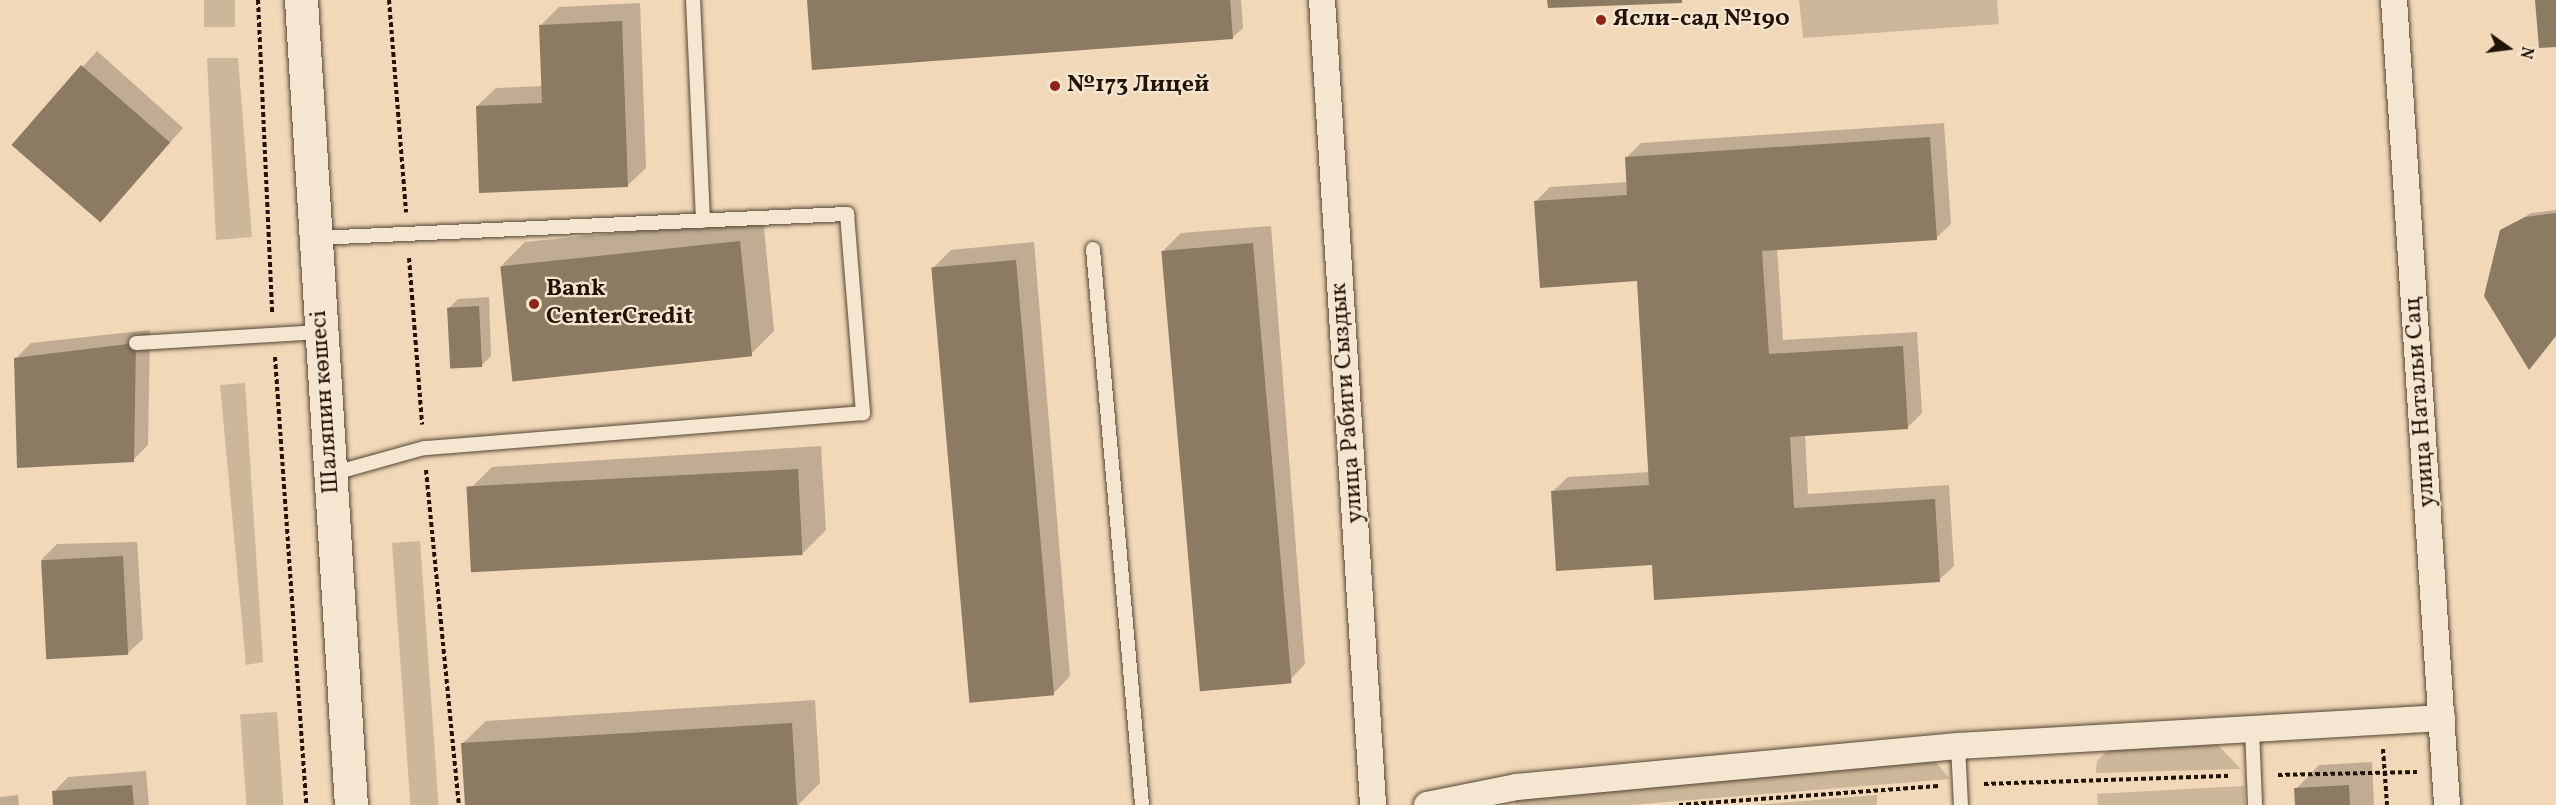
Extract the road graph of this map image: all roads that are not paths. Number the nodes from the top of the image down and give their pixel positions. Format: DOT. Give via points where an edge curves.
graph roads {
  1 [pos="300,0"];
  2 [pos="693,0"];
  3 [pos="1322,0"];
  4 [pos="2394,0"];
  5 [pos="703,221"];
  6 [pos="316,238"];
  7 [pos="1094,249"];
  8 [pos="322,332"];
  9 [pos="136,344"];
  10 [pos="331,474"];
  11 [pos="2442,718"];
  12 [pos="2252,729"];
  13 [pos="1958,746"];
  14 [pos="351,805"];
  15 [pos="1142,805"];
  16 [pos="1373,805"];
  17 [pos="1427,805"];
  18 [pos="1961,805"];
  19 [pos="2255,805"];
  20 [pos="2447,805"];
  1 -- 6 [label="main road, Шаляпин көшесі"];
  2 -- 5 [label="lane"];
  3 -- 16 [label="street, улица Рабиги Сыздык"];
  4 -- 11 [label="street, улица Натальи Сац"];
  5 -- 6 [label="lane"];
  5 -- 10 [label="lane" via="847,214 863,413 424,448"];
  6 -- 8 [label="main road, Шаляпин көшесі"];
  7 -- 15 [label="lane"];
  8 -- 9 [label="lane"];
  8 -- 10 [label="main road, Шаляпин көшесі"];
  10 -- 14 [label="main road, Шаляпин көшесі"];
  11 -- 12 [label="street"];
  11 -- 20 [label="street, улица Натальи Сац"];
  12 -- 13 [label="street"];
  12 -- 19 [label="lane"];
  13 -- 17 [label="street" via="1516,787"];
  13 -- 18 [label="lane"];
}
